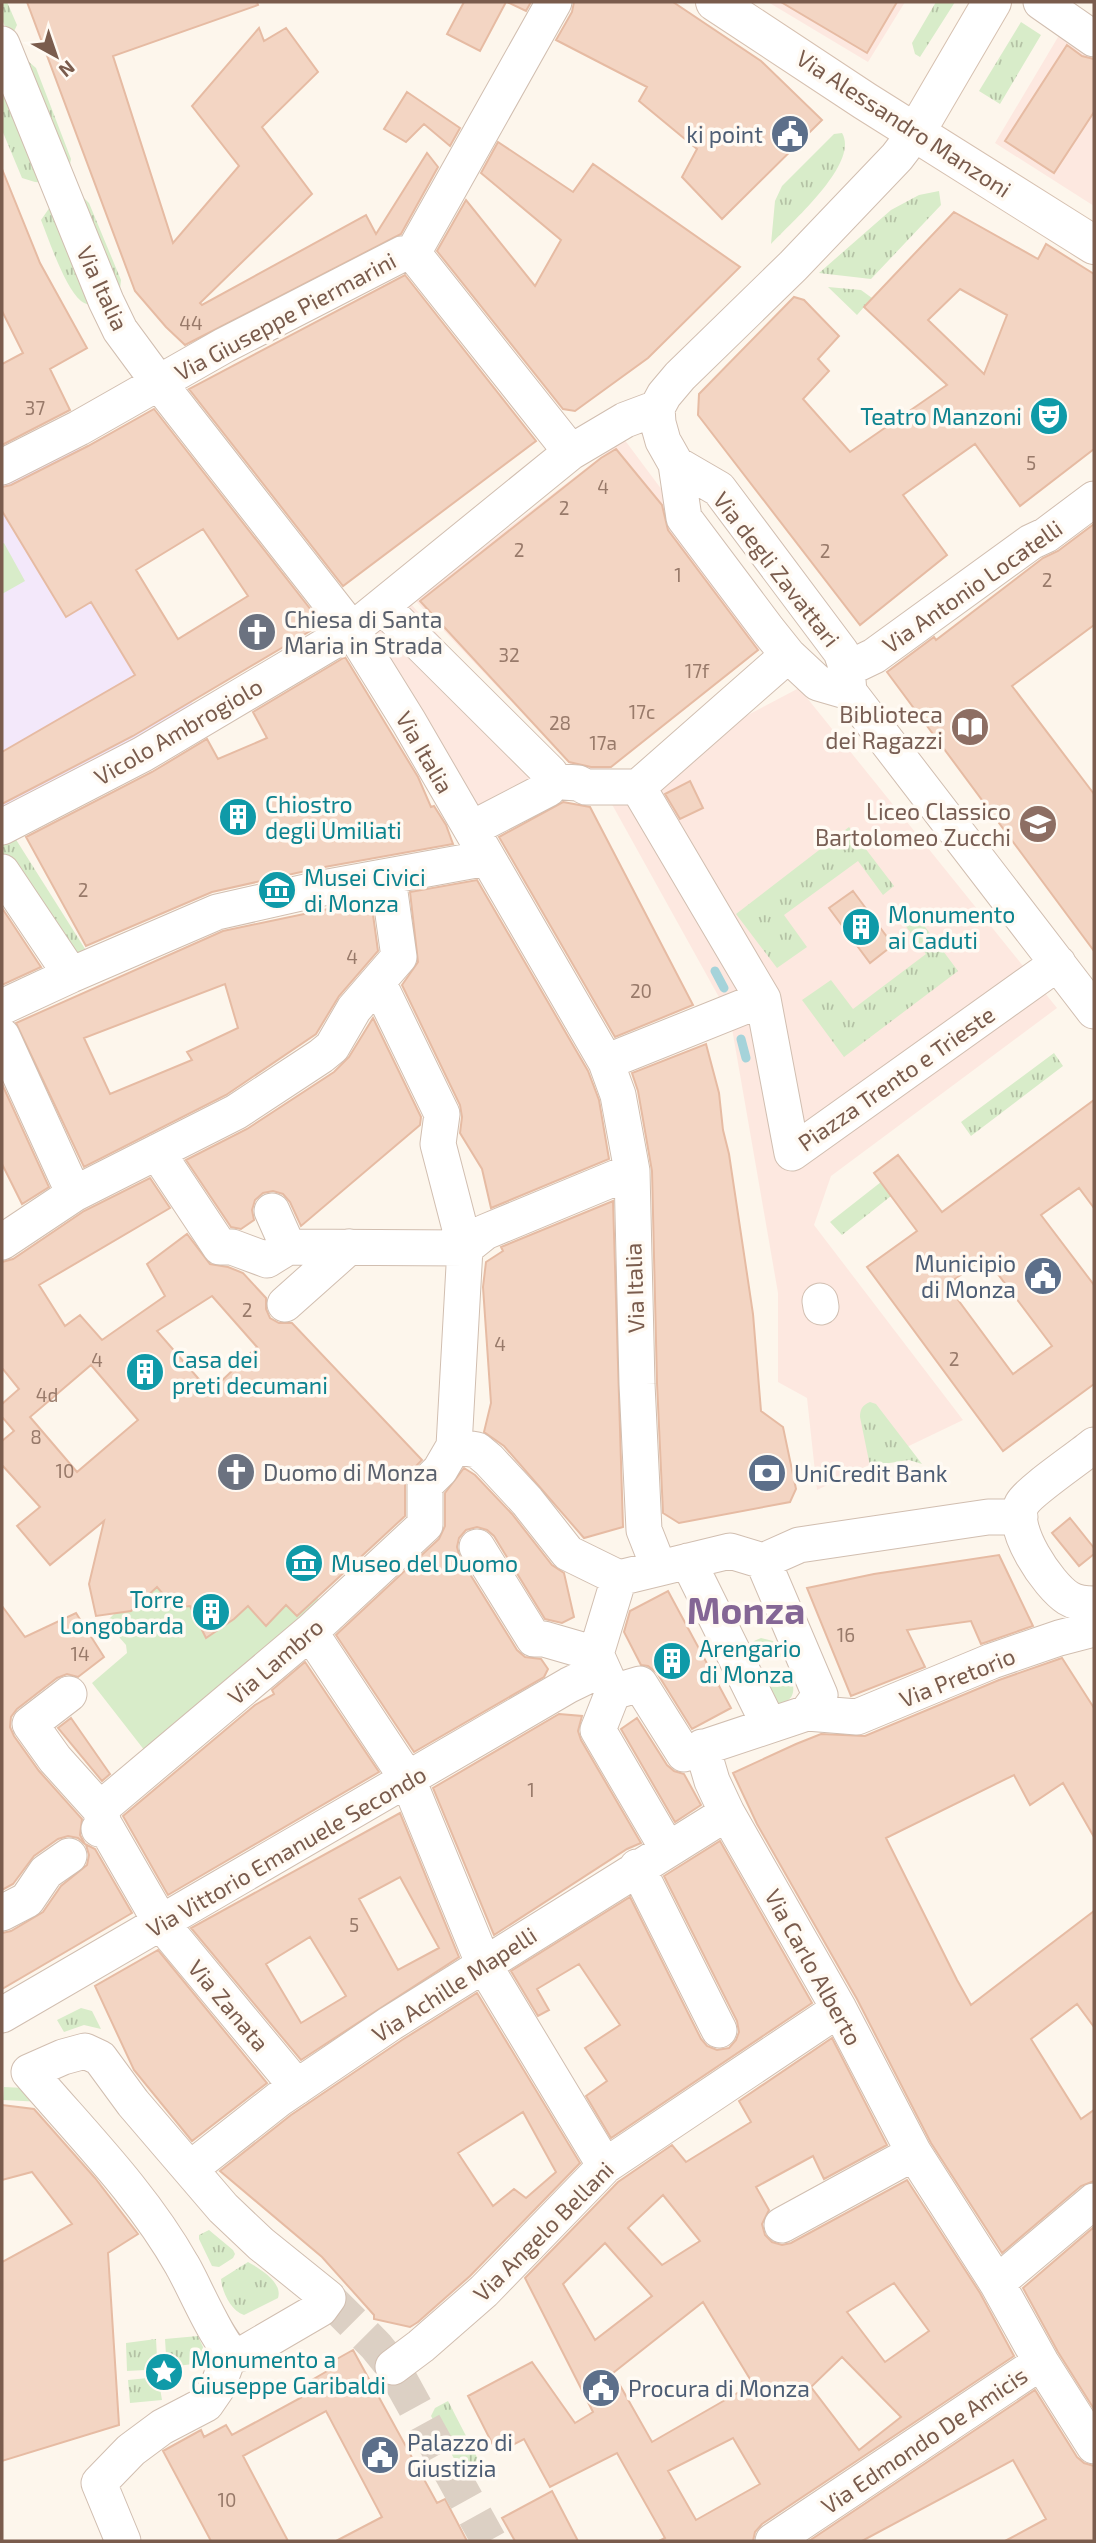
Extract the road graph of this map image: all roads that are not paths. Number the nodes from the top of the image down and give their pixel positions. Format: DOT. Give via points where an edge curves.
graph roads {
  1 [pos="554,2"];
  2 [pos="715,2"];
  3 [pos="992,2"];
  4 [pos="1041,2"];
  5 [pos="1094,39"];
  6 [pos="2,44"];
  7 [pos="916,132"];
  8 [pos="1094,245"];
  9 [pos="413,253"];
  10 [pos="159,383"];
  11 [pos="657,408"];
  12 [pos="571,452"];
  13 [pos="676,464"];
  14 [pos="2,467"];
  15 [pos="1094,499"];
  16 [pos="395,596"];
  17 [pos="352,630"];
  18 [pos="788,655"];
  19 [pos="848,681"];
  20 [pos="568,781"];
  21 [pos="638,787"];
  22 [pos="2,827"];
  23 [pos="479,844"];
  24 [pos="2,872"];
  25 [pos="388,878"];
  26 [pos="1058,963"];
  27 [pos="71,975"];
  28 [pos="378,982"];
  29 [pos="763,999"];
  30 [pos="2,1007"];
  31 [pos="1094,1011"];
  32 [pos="2,1036"];
  33 [pos="606,1062"];
  34 [pos="157,1152"];
  35 [pos="632,1171"];
  36 [pos="74,1195"];
  37 [pos="272,1211"];
  38 [pos="475,1240"];
  39 [pos="2,1242"];
  40 [pos="288,1247"];
  41 [pos="349,1247"];
  42 [pos="285,1304"];
  43 [pos="1094,1445"];
  44 [pos="457,1455"];
  45 [pos="1020,1517"];
  46 [pos="477,1547"];
  47 [pos="763,1561"];
  48 [pos="674,1565"];
  49 [pos="619,1578"];
  50 [pos="1094,1604"];
  51 [pos="1094,1629"];
  52 [pos="310,1632"];
  53 [pos="604,1671"];
  54 [pos="69,1694"];
  55 [pos="807,1713"];
  56 [pos="769,1725"];
  57 [pos="702,1747"];
  58 [pos="408,1780"];
  59 [pos="727,1813"];
  60 [pos="91,1831"];
  61 [pos="667,1848"];
  62 [pos="637,1867"];
  63 [pos="2,1913"];
  64 [pos="161,1923"];
  65 [pos="484,1965"];
  66 [pos="839,2009"];
  67 [pos="2,2015"];
  68 [pos="719,2030"];
  69 [pos="16,2071"];
  70 [pos="298,2087"];
  71 [pos="914,2153"];
  72 [pos="605,2166"];
  73 [pos="190,2169"];
  74 [pos="1094,2201"];
  75 [pos="782,2224"];
  76 [pos="997,2283"];
  77 [pos="230,2353"];
  78 [pos="1041,2362"];
  79 [pos="393,2367"];
  80 [pos="1094,2446"];
  81 [pos="122,2541"];
  82 [pos="773,2541"];
  1 -- 9 [label="street"];
  2 -- 7 [label="street, Via Alessandro Manzoni"];
  3 -- 7 [label="street"];
  4 -- 5 [label="street"];
  6 -- 10 [label="street, Via Italia" via="106,300 120,330"];
  7 -- 8 [label="street, Via Alessandro Manzoni"];
  7 -- 11 [label="street" via="793,266 680,376"];
  9 -- 10 [label="street, Via Giuseppe Piermarini" via="402,254"];
  9 -- 12 [label="street"];
  10 -- 14 [label="street, Via Giuseppe Piermarini"];
  10 -- 17 [label="street, Via Italia"];
  11 -- 12 [label="street, Vicolo Ambrogiolo" via="625,420"];
  11 -- 13 [label="street" via="663,441"];
  12 -- 16 [label="street, Vicolo Ambrogiolo"];
  13 -- 18 [label="street" via="684,517"];
  13 -- 19 [label="street, Via degli Zavattari" via="719,489 841,652"];
  15 -- 19 [label="street, Via Antonio Locatelli" via="874,656"];
  16 -- 17 [label="street, Vicolo Ambrogiolo"];
  16 -- 20 [label="street" via="550,773"];
  17 -- 22 [label="street, Vicolo Ambrogiolo" via="143,754"];
  17 -- 23 [label="street, Via Italia"];
  18 -- 19 [label="street" via="818,683"];
  18 -- 21 [label="street"];
  19 -- 26 [label="street"];
  20 -- 21 [label="street"];
  20 -- 23 [label="street" via="548,789"];
  21 -- 29 [label="street, Piazza Trento e Trieste"];
  23 -- 25 [label="street"];
  23 -- 33 [label="street, Via Italia"];
  24 -- 27 [label="street"];
  25 -- 27 [label="street" via="217,912"];
  25 -- 28 [label="street" via="398,957"];
  26 -- 29 [label="street, Piazza Trento e Trieste" via="792,1153"];
  26 -- 31 [label="street"];
  27 -- 30 [label="street"];
  28 -- 34 [label="street" via="321,1056 236,1112"];
  28 -- 38 [label="street" via="442,1114 438,1144"];
  29 -- 33 [label="street"];
  32 -- 36 [label="street"];
  33 -- 35 [label="street, Via Italia" via="618,1095"];
  34 -- 36 [label="street"];
  34 -- 40 [label="street" via="220,1247 267,1260"];
  35 -- 38 [label="street"];
  35 -- 48 [label="street, Via Italia" via="644,1530"];
  36 -- 39 [label="street"];
  37 -- 40 [label="street"];
  38 -- 41 [label="street"];
  38 -- 44 [label="street"];
  40 -- 41 [label="street"];
  41 -- 42 [label="street"];
  43 -- 45 [label="street" via="1030,1495 1021,1505"];
  44 -- 49 [label="street" via="527,1501 568,1553"];
  44 -- 52 [label="street, Via Lambro" via="425,1485 425,1525"];
  45 -- 47 [label="street" via="988,1517 799,1545"];
  45 -- 50 [label="street" via="1032,1554 1056,1588 1081,1604"];
  46 -- 53 [label="street" via="534,1639 544,1639"];
  47 -- 48 [label="street" via="730,1550"];
  47 -- 55 [label="street" via="820,1695"];
  48 -- 49 [label="street"];
  48 -- 56 [label="street, Via Italia"];
  49 -- 53 [label="street"];
  51 -- 55 [label="street, Via Pretorio" via="992,1661 857,1717"];
  52 -- 58 [label="street"];
  52 -- 60 [label="street, Via Lambro"];
  53 -- 57 [label="street" via="640,1684 684,1754"];
  53 -- 58 [label="street, Via Vittorio Emanuele Secondo" via="569,1685"];
  53 -- 61 [label="street" via="598,1730"];
  54 -- 60 [label="street, Via Zanata" via="30,1724 55,1759"];
  55 -- 56 [label="street"];
  56 -- 57 [label="street"];
  57 -- 59 [label="street, Via Carlo Alberto"];
  58 -- 64 [label="street, Via Vittorio Emanuele Secondo"];
  58 -- 65 [label="street"];
  59 -- 61 [label="street, Via Achille Mapelli"];
  59 -- 66 [label="street, Via Carlo Alberto"];
  60 -- 63 [label="street, Via Lambro" via="46,1872 27,1900"];
  60 -- 64 [label="street, Via Zanata"];
  61 -- 62 [label="street, Via Achille Mapelli"];
  62 -- 65 [label="street, Via Achille Mapelli"];
  62 -- 68 [label="street"];
  64 -- 67 [label="street, Via Vittorio Emanuele Secondo"];
  64 -- 70 [label="street, Via Zanata"];
  65 -- 70 [label="street, Via Achille Mapelli"];
  65 -- 72 [label="street"];
  66 -- 71 [label="street, Via Carlo Alberto"];
  66 -- 72 [label="street, Via Angelo Bellani"];
  69 -- 73 [label="street" via="85,2051 100,2059"];
  69 -- 77 [label="street" via="148,2212 168,2239"];
  70 -- 73 [label="street, Via Achille Mapelli"];
  71 -- 75 [label="street"];
  71 -- 76 [label="street, Via Carlo Alberto"];
  72 -- 79 [label="street, Via Angelo Bellani" via="484,2291"];
  73 -- 77 [label="street" via="261,2244 328,2298 320,2309 248,2351 236,2356"];
  74 -- 76 [label="street"];
  76 -- 78 [label="street, Via Carlo Alberto"];
  77 -- 81 [label="street" via="206,2403 162,2427 99,2483"];
  78 -- 80 [label="street, Via Carlo Alberto"];
  78 -- 82 [label="street, Via Edmondo De Amicis"];
}
